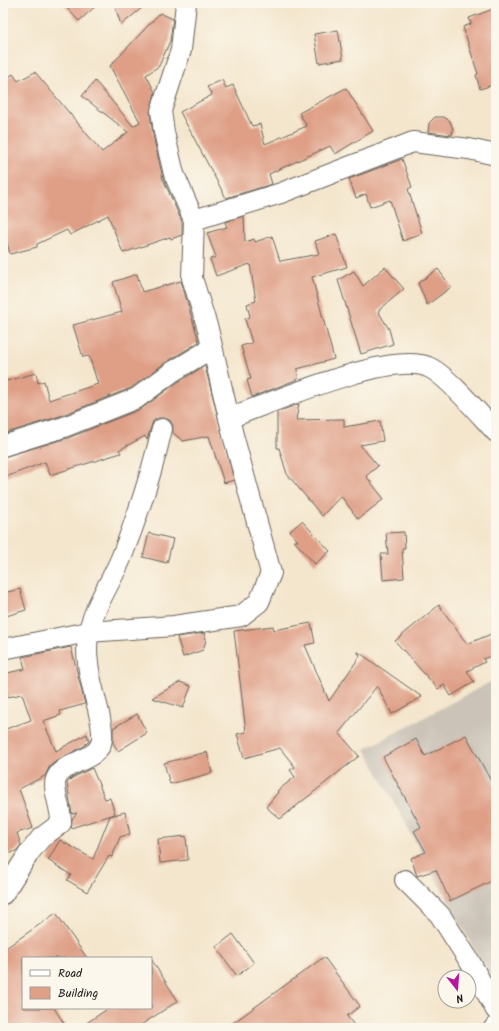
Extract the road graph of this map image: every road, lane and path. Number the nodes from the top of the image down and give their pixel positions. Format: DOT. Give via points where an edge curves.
graph roads {
  1 [pos="186,3"];
  2 [pos="496,155"];
  3 [pos="194,220"];
  4 [pos="212,348"];
  5 [pos="229,418"];
  6 [pos="162,429"];
  7 [pos="496,432"];
  8 [pos="3,446"];
  9 [pos="88,632"];
  10 [pos="3,649"];
  11 [pos="405,880"];
  12 [pos="3,894"];
  13 [pos="496,1010"];
  1 -- 3 [label="street" via="181,50 161,111 166,146 174,174"];
  2 -- 3 [label="street" via="469,148 413,142 281,193"];
  3 -- 4 [label="street" via="192,278"];
  4 -- 5 [label="street"];
  4 -- 8 [label="street" via="172,372 137,398 71,424"];
  5 -- 7 [label="street" via="350,374 380,366 410,364 428,366"];
  5 -- 9 [label="street" via="271,574 259,602 241,616 174,626"];
  6 -- 9 [label="street" via="144,494 122,557"];
  9 -- 10 [label="street"];
  9 -- 12 [label="street" via="87,653 101,721 100,746 61,771 55,780 62,814 61,823 41,838"];
  11 -- 13 [label="street" via="440,914"];
}
